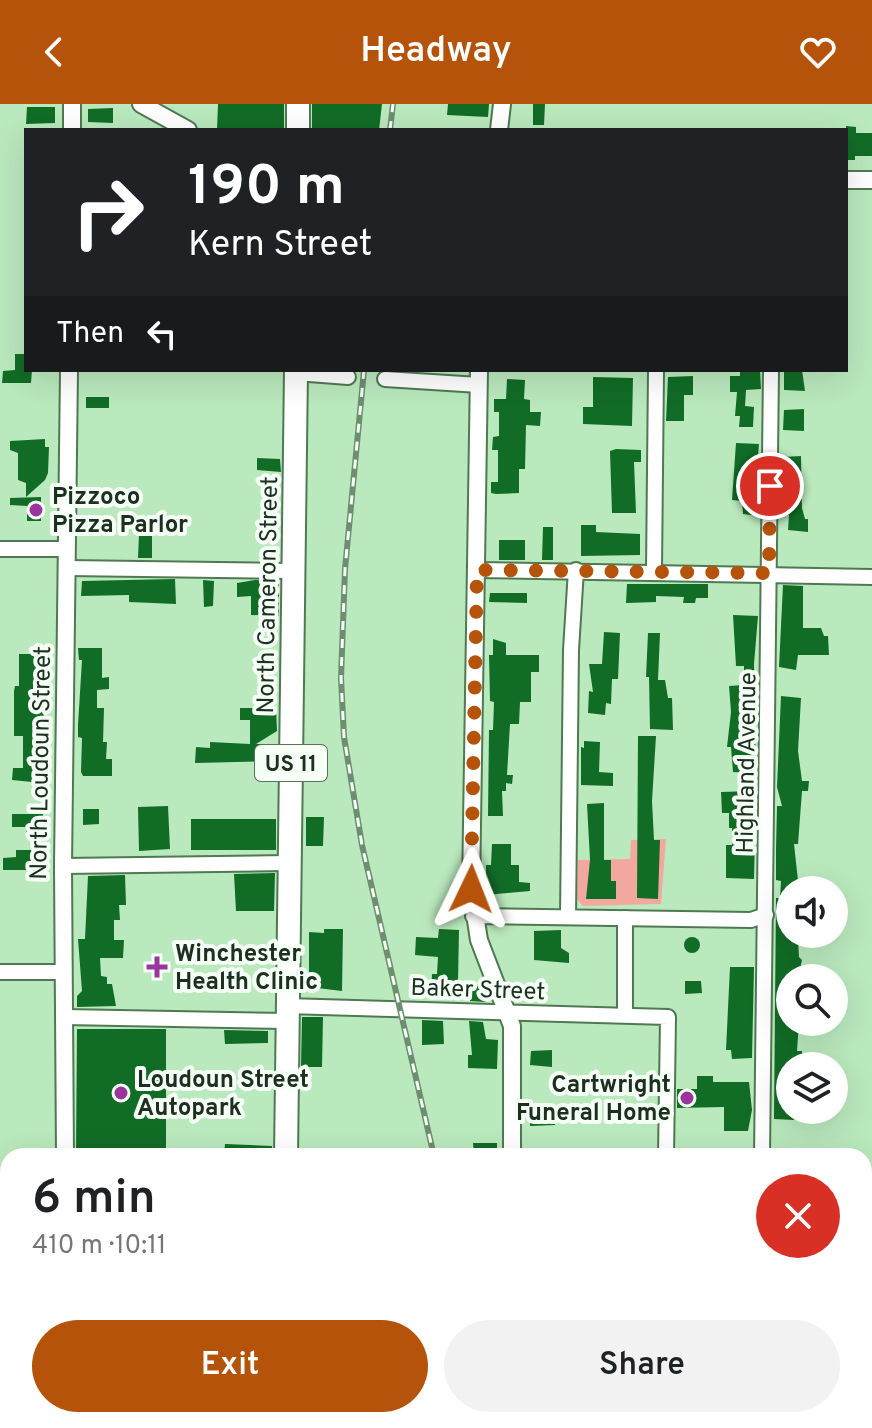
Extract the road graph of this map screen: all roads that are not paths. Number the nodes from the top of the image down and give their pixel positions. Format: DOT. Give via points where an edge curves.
graph roads {
  1 [pos="72,104"];
  2 [pos="141,104"];
  3 [pos="298,104"];
  4 [pos="502,104"];
  5 [pos="72,128"];
  6 [pos="184,128"];
  7 [pos="298,128"];
  8 [pos="499,128"];
  9 [pos="848,180"];
  10 [pos="872,180"];
  11 [pos="69,372"];
  12 [pos="296,372"];
  13 [pos="656,372"];
  14 [pos="771,372"];
  15 [pos="348,377"];
  16 [pos="479,378"];
  17 [pos="385,379"];
  18 [pos="0,549"];
  19 [pos="67,549"];
  20 [pos="66,568"];
  21 [pos="477,570"];
  22 [pos="576,570"];
  23 [pos="295,571"];
  24 [pos="654,571"];
  25 [pos="769,573"];
  26 [pos="872,577"];
  27 [pos="288,863"];
  28 [pos="63,866"];
  29 [pos="766,915"];
  30 [pos="473,916"];
  31 [pos="568,917"];
  32 [pos="625,918"];
  33 [pos="0,972"];
  34 [pos="64,972"];
  35 [pos="507,1013"];
  36 [pos="286,1014"];
  37 [pos="625,1015"];
  38 [pos="64,1017"];
  39 [pos="65,1148"];
  40 [pos="286,1148"];
  41 [pos="512,1148"];
  42 [pos="666,1148"];
  43 [pos="762,1148"];
  1 -- 5 [label="street"];
  2 -- 6 [label="street"];
  3 -- 7 [label="main road"];
  4 -- 8 [label="street"];
  9 -- 10 [label="street"];
  11 -- 19 [label="street, North Loudoun Street"];
  12 -- 15 [label="street"];
  12 -- 23 [label="main road, North Cameron Street / US 11"];
  13 -- 24 [label="street"];
  14 -- 25 [label="street, Highland Avenue"];
  16 -- 17 [label="street"];
  16 -- 21 [label="street"];
  18 -- 19 [label="street"];
  19 -- 20 [label="street, North Loudoun Street"];
  20 -- 23 [label="street"];
  20 -- 28 [label="street, North Loudoun Street"];
  21 -- 22 [label="street"];
  21 -- 30 [label="street"];
  22 -- 24 [label="street"];
  22 -- 31 [label="street"];
  23 -- 27 [label="main road, North Cameron Street / US 11"];
  24 -- 25 [label="street"];
  25 -- 26 [label="street"];
  25 -- 29 [label="street, Highland Avenue"];
  27 -- 28 [label="street"];
  27 -- 36 [label="main road, North Cameron Street / US 11"];
  28 -- 34 [label="street, North Loudoun Street"];
  29 -- 32 [label="street" via="751,920"];
  29 -- 43 [label="street, Highland Avenue"];
  30 -- 31 [label="street"];
  30 -- 35 [label="street"];
  31 -- 32 [label="street"];
  32 -- 37 [label="street"];
  33 -- 34 [label="street"];
  34 -- 38 [label="street, North Loudoun Street"];
  35 -- 36 [label="street, Baker Street"];
  35 -- 37 [label="street, Baker Street"];
  35 -- 41 [label="street" via="514,1043"];
  36 -- 38 [label="street, Baker Street"];
  36 -- 40 [label="main road, North Cameron Street / US 11"];
  37 -- 42 [label="street, Baker Street" via="668,1017"];
  38 -- 39 [label="street, North Loudoun Street"];
}
